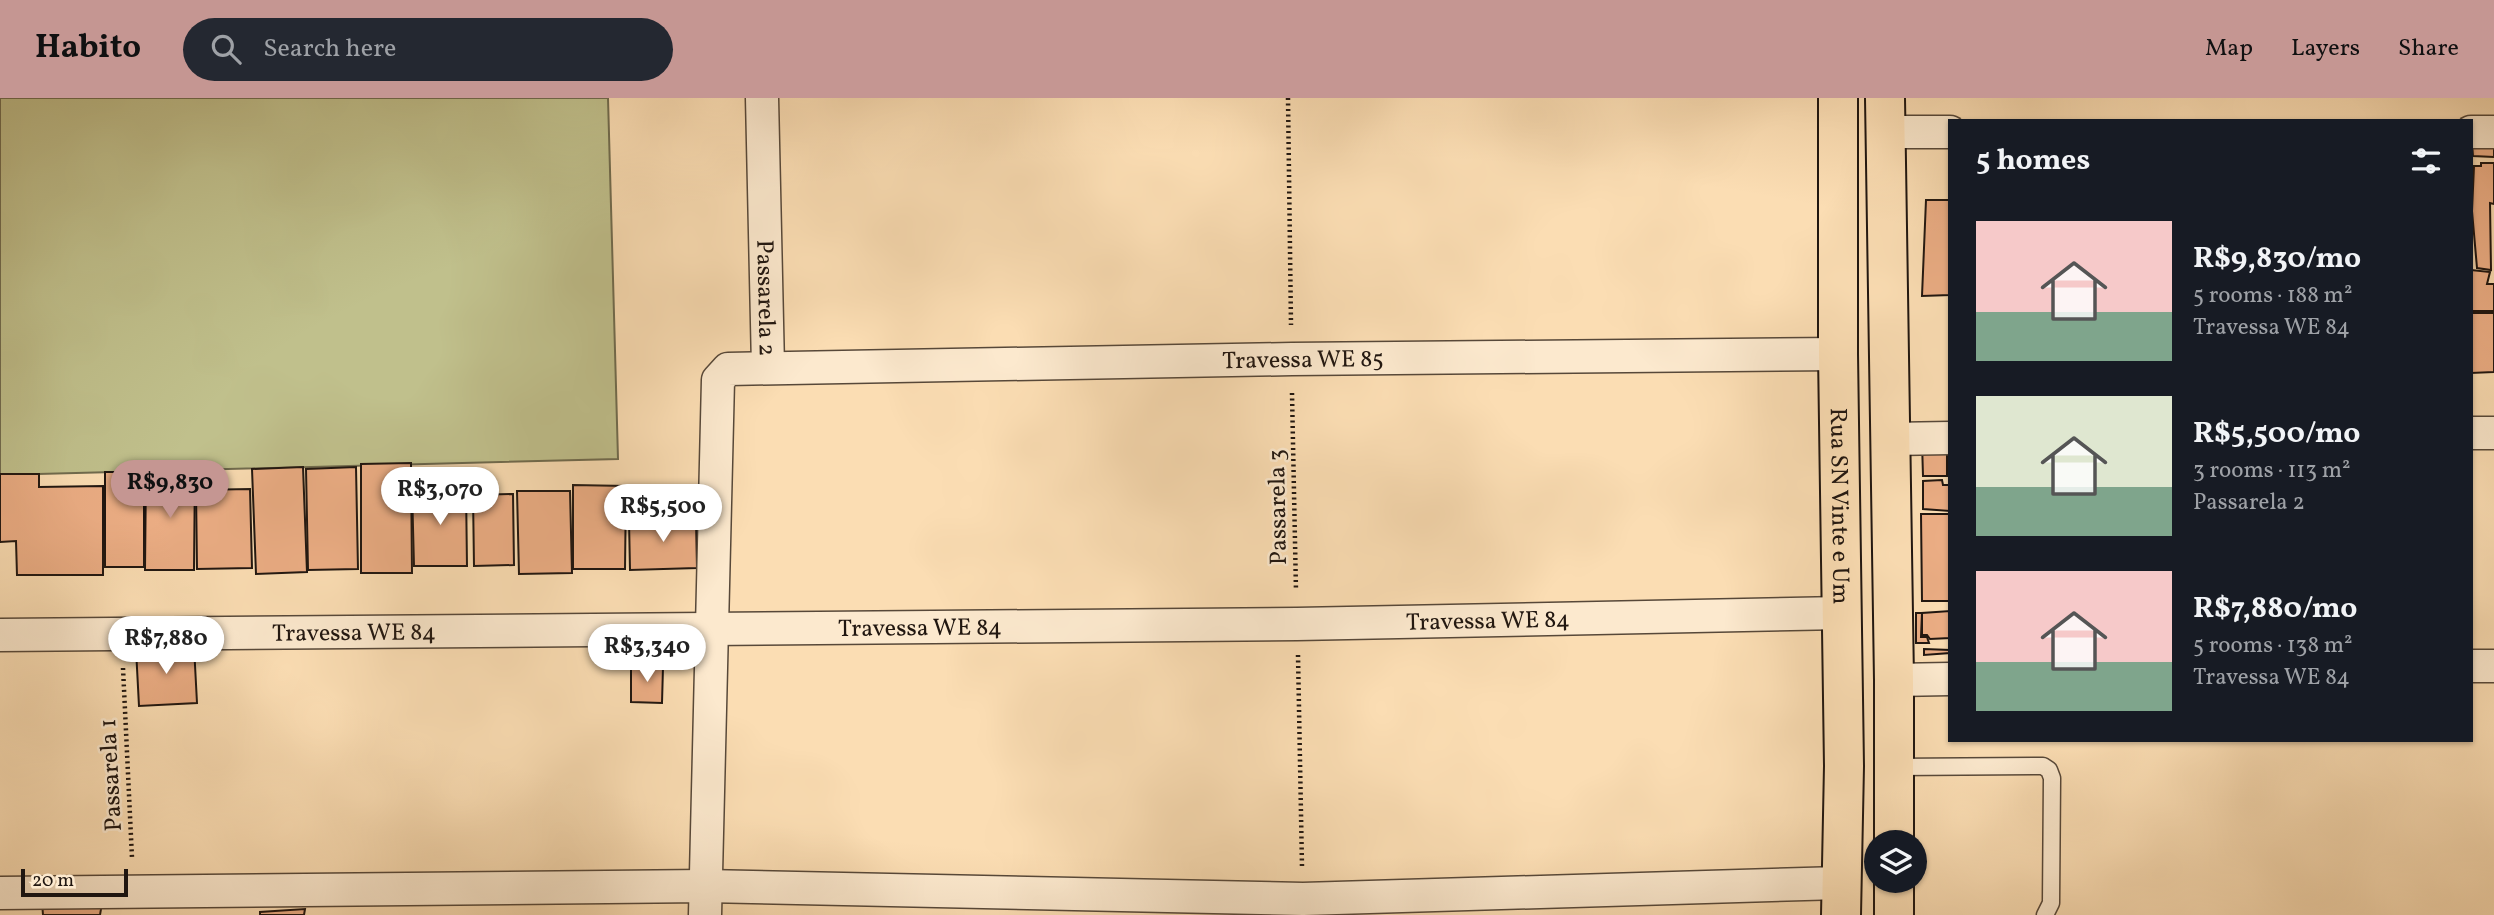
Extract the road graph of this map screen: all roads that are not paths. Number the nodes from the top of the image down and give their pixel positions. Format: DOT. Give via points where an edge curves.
graph roads {
  1 [pos="762,98"];
  2 [pos="1838,98"];
  3 [pos="1885,115"];
  4 [pos="1948,131"];
  5 [pos="2473,132"];
  6 [pos="2494,132"];
  7 [pos="1838,354"];
  8 [pos="768,367"];
  9 [pos="2494,432"];
  10 [pos="2473,433"];
  11 [pos="1948,438"];
  12 [pos="1891,439"];
  13 [pos="1892,482"];
  14 [pos="1839,483"];
  15 [pos="1842,612"];
  16 [pos="710,630"];
  17 [pos="0,635"];
  18 [pos="2473,666"];
  19 [pos="2494,666"];
  20 [pos="1948,679"];
  21 [pos="1894,680"];
  22 [pos="1894,767"];
  23 [pos="1894,830"];
  24 [pos="0,892"];
  25 [pos="1894,893"];
  26 [pos="1840,899"];
  27 [pos="705,900"];
  28 [pos="1894,915"];
  29 [pos="2045,915"];
  1 -- 8 [label="street, Passarela 2"];
  2 -- 7 [label="main road, Rua SN Vinte e Um"];
  3 -- 4 [label="street"];
  3 -- 12 [label="main road"];
  5 -- 6 [label="street"];
  7 -- 8 [label="street, Travessa WE 85"];
  7 -- 14 [label="main road, Rua SN Vinte e Um"];
  8 -- 16 [label="street, Passarela 2" via="728,369 718,380"];
  9 -- 10 [label="street"];
  11 -- 12 [label="street"];
  12 -- 13 [label="main road"];
  13 -- 14 [label="main road"];
  13 -- 21 [label="main road"];
  14 -- 15 [label="main road, Rua SN Vinte e Um"];
  15 -- 16 [label="street, Travessa WE 84"];
  15 -- 26 [label="main road, Rua SN Vinte e Um"];
  16 -- 17 [label="street, Travessa WE 84"];
  16 -- 27 [label="street, Passarela 2"];
  18 -- 19 [label="street"];
  20 -- 21 [label="street"];
  21 -- 22 [label="main road"];
  22 -- 23 [label="main road"];
  22 -- 29 [label="lane" via="2043,766 2049,770 2051,903"];
  24 -- 27 [label="street"];
  25 -- 28 [label="main road"];
  26 -- 27 [label="street"];
}
